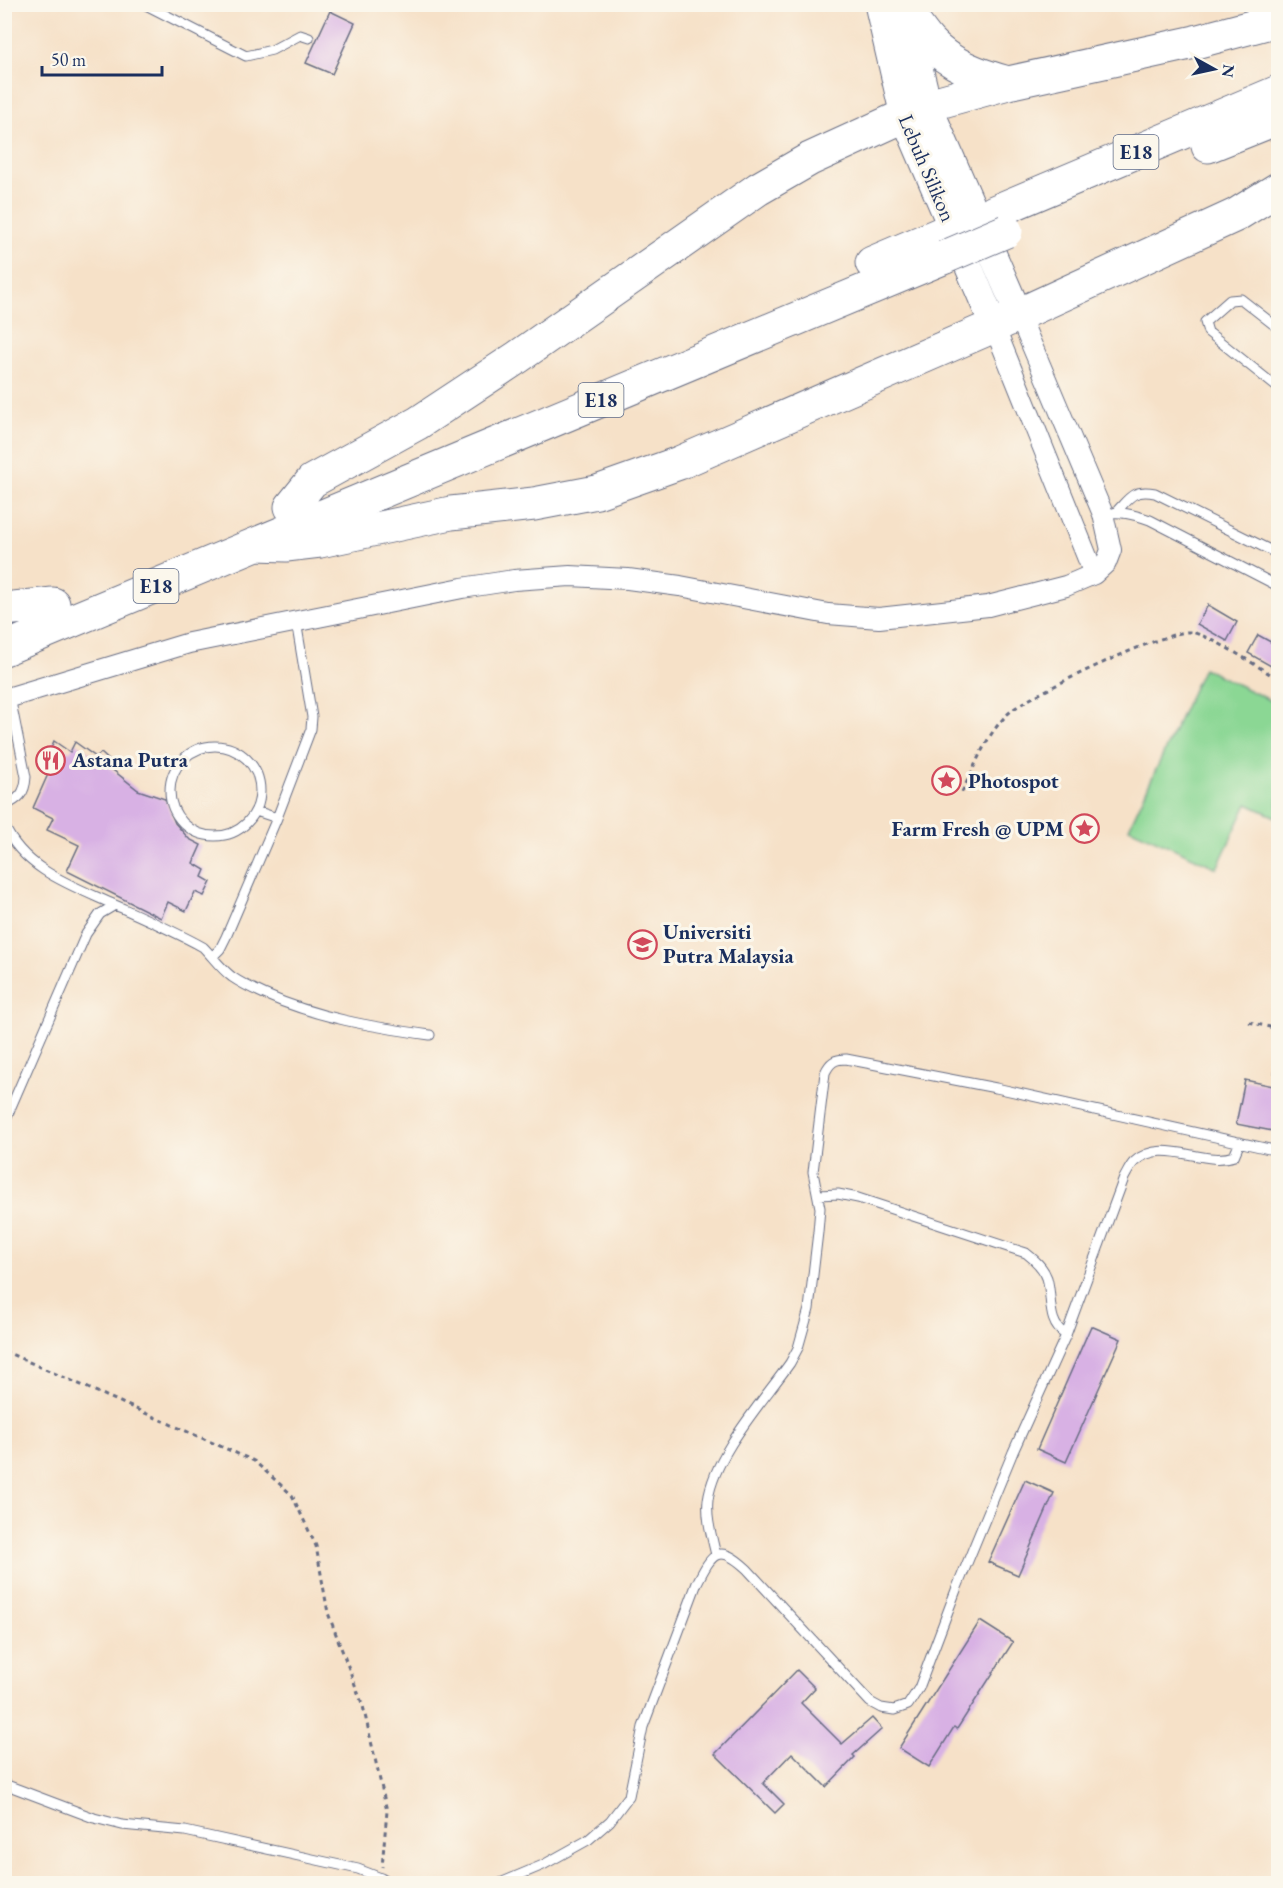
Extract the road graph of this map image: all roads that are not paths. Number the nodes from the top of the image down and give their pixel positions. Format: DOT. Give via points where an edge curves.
graph roads {
  1 [pos="144,4"];
  2 [pos="895,6"];
  3 [pos="1278,20"];
  4 [pos="309,38"];
  5 [pos="1008,83"];
  6 [pos="1278,92"];
  7 [pos="916,111"];
  8 [pos="1278,118"];
  9 [pos="1278,189"];
  10 [pos="1000,221"];
  11 [pos="943,246"];
  12 [pos="1006,320"];
  13 [pos="1278,328"];
  14 [pos="1278,388"];
  15 [pos="291,507"];
  16 [pos="1109,513"];
  17 [pos="257,544"];
  18 [pos="1278,554"];
  19 [pos="1094,574"];
  20 [pos="1278,586"];
  21 [pos="52,604"];
  22 [pos="4,609"];
  23 [pos="296,621"];
  24 [pos="4,627"];
  25 [pos="4,649"];
  26 [pos="7,698"];
  27 [pos="4,806"];
  28 [pos="256,811"];
  29 [pos="277,818"];
  30 [pos="4,825"];
  31 [pos="115,905"];
  32 [pos="213,956"];
  33 [pos="430,1035"];
  34 [pos="4,1123"];
  35 [pos="1240,1142"];
  36 [pos="1278,1151"];
  37 [pos="819,1196"];
  38 [pos="1066,1335"];
  39 [pos="716,1555"];
  40 [pos="4,1784"];
  41 [pos="391,1884"];
  42 [pos="498,1884"];
  1 -- 4 [label="lane" via="246,56 272,50 300,35"];
  2 -- 5 [label="highway" via="950,60 979,75"];
  2 -- 7 [label="street, Lebuh Silikon"];
  3 -- 5 [label="highway"];
  5 -- 7 [label="highway"];
  6 -- 10 [label="highway, E18"];
  7 -- 12 [label="street, Lebuh Silikon"];
  7 -- 15 [label="highway" via="810,159 758,189 418,423 312,481"];
  8 -- 10 [label="highway, E18"];
  9 -- 12 [label="highway" via="1236,215"];
  10 -- 11 [label="highway, E18"];
  11 -- 15 [label="highway, E18"];
  11 -- 17 [label="highway, E18"];
  12 -- 16 [label="street"];
  12 -- 17 [label="highway" via="679,463 597,492 451,513 320,541"];
  12 -- 19 [label="street"];
  13 -- 14 [label="lane" via="1241,299 1230,300 1205,322 1208,332"];
  15 -- 21 [label="highway, E18"];
  16 -- 18 [label="lane" via="1134,493 1155,493"];
  16 -- 19 [label="street" via="1111,550 1106,563"];
  16 -- 20 [label="lane" via="1150,520"];
  17 -- 25 [label="highway, E18"];
  19 -- 23 [label="street" via="1066,586 988,606 879,618 828,614 680,586 570,576 462,588"];
  21 -- 22 [label="highway"];
  21 -- 24 [label="highway, E18"];
  23 -- 26 [label="street" via="189,643"];
  23 -- 29 [label="lane" via="311,729"];
  26 -- 27 [label="lane" via="26,777 25,790 17,800"];
  28 -- 28 [label="lane" via="234,833 219,837 203,835 177,817 171,803 174,771 196,749 212,745 242,753 260,779"];
  28 -- 29 [label="lane"];
  29 -- 32 [label="lane" via="226,937"];
  30 -- 31 [label="lane" via="25,856 51,875"];
  31 -- 32 [label="lane" via="187,938"];
  31 -- 34 [label="lane" via="100,914 86,934"];
  32 -- 33 [label="lane" via="233,978 281,1001 356,1023"];
  35 -- 36 [label="lane"];
  35 -- 37 [label="lane" via="996,1088 837,1059 825,1073 813,1172"];
  35 -- 38 [label="lane" via="1234,1156 1223,1160 1160,1152 1134,1162 1124,1178"];
  37 -- 38 [label="lane" via="858,1198 1026,1252 1047,1277 1055,1325"];
  37 -- 39 [label="lane" via="809,1309 798,1348 721,1460 712,1481 708,1522"];
  38 -- 39 [label="lane" via="1004,1473 920,1688 908,1704 894,1710 870,1702 747,1569 735,1558"];
  39 -- 42 [label="lane" via="697,1583 647,1716 629,1796 610,1821 588,1840"];
  40 -- 41 [label="lane" via="122,1826 185,1831 357,1869"];
}
